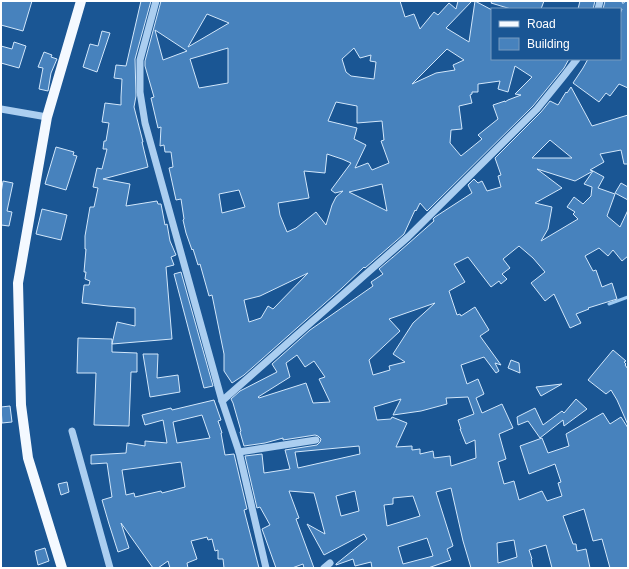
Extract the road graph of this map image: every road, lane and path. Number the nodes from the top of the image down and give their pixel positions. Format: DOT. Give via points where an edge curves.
graph roads {
  1 [pos="81,1"];
  2 [pos="156,1"];
  3 [pos="575,60"];
  4 [pos="1,109"];
  5 [pos="47,117"];
  6 [pos="222,401"];
  7 [pos="72,432"];
  8 [pos="316,440"];
  9 [pos="239,452"];
  10 [pos="330,563"];
  11 [pos="62,568"];
  12 [pos="110,568"];
  13 [pos="266,568"];
  14 [pos="324,568"];
  1 -- 5 [label="main road"];
  2 -- 6 [label="street" via="140,60 140,92 145,123"];
  3 -- 6 [label="street" via="537,109 408,237"];
  4 -- 5 [label="street"];
  5 -- 11 [label="main road" via="18,283 20,397 28,458"];
  6 -- 9 [label="street"];
  7 -- 12 [label="street"];
  8 -- 9 [label="street"];
  9 -- 13 [label="street"];
  10 -- 14 [label="street"];
}
